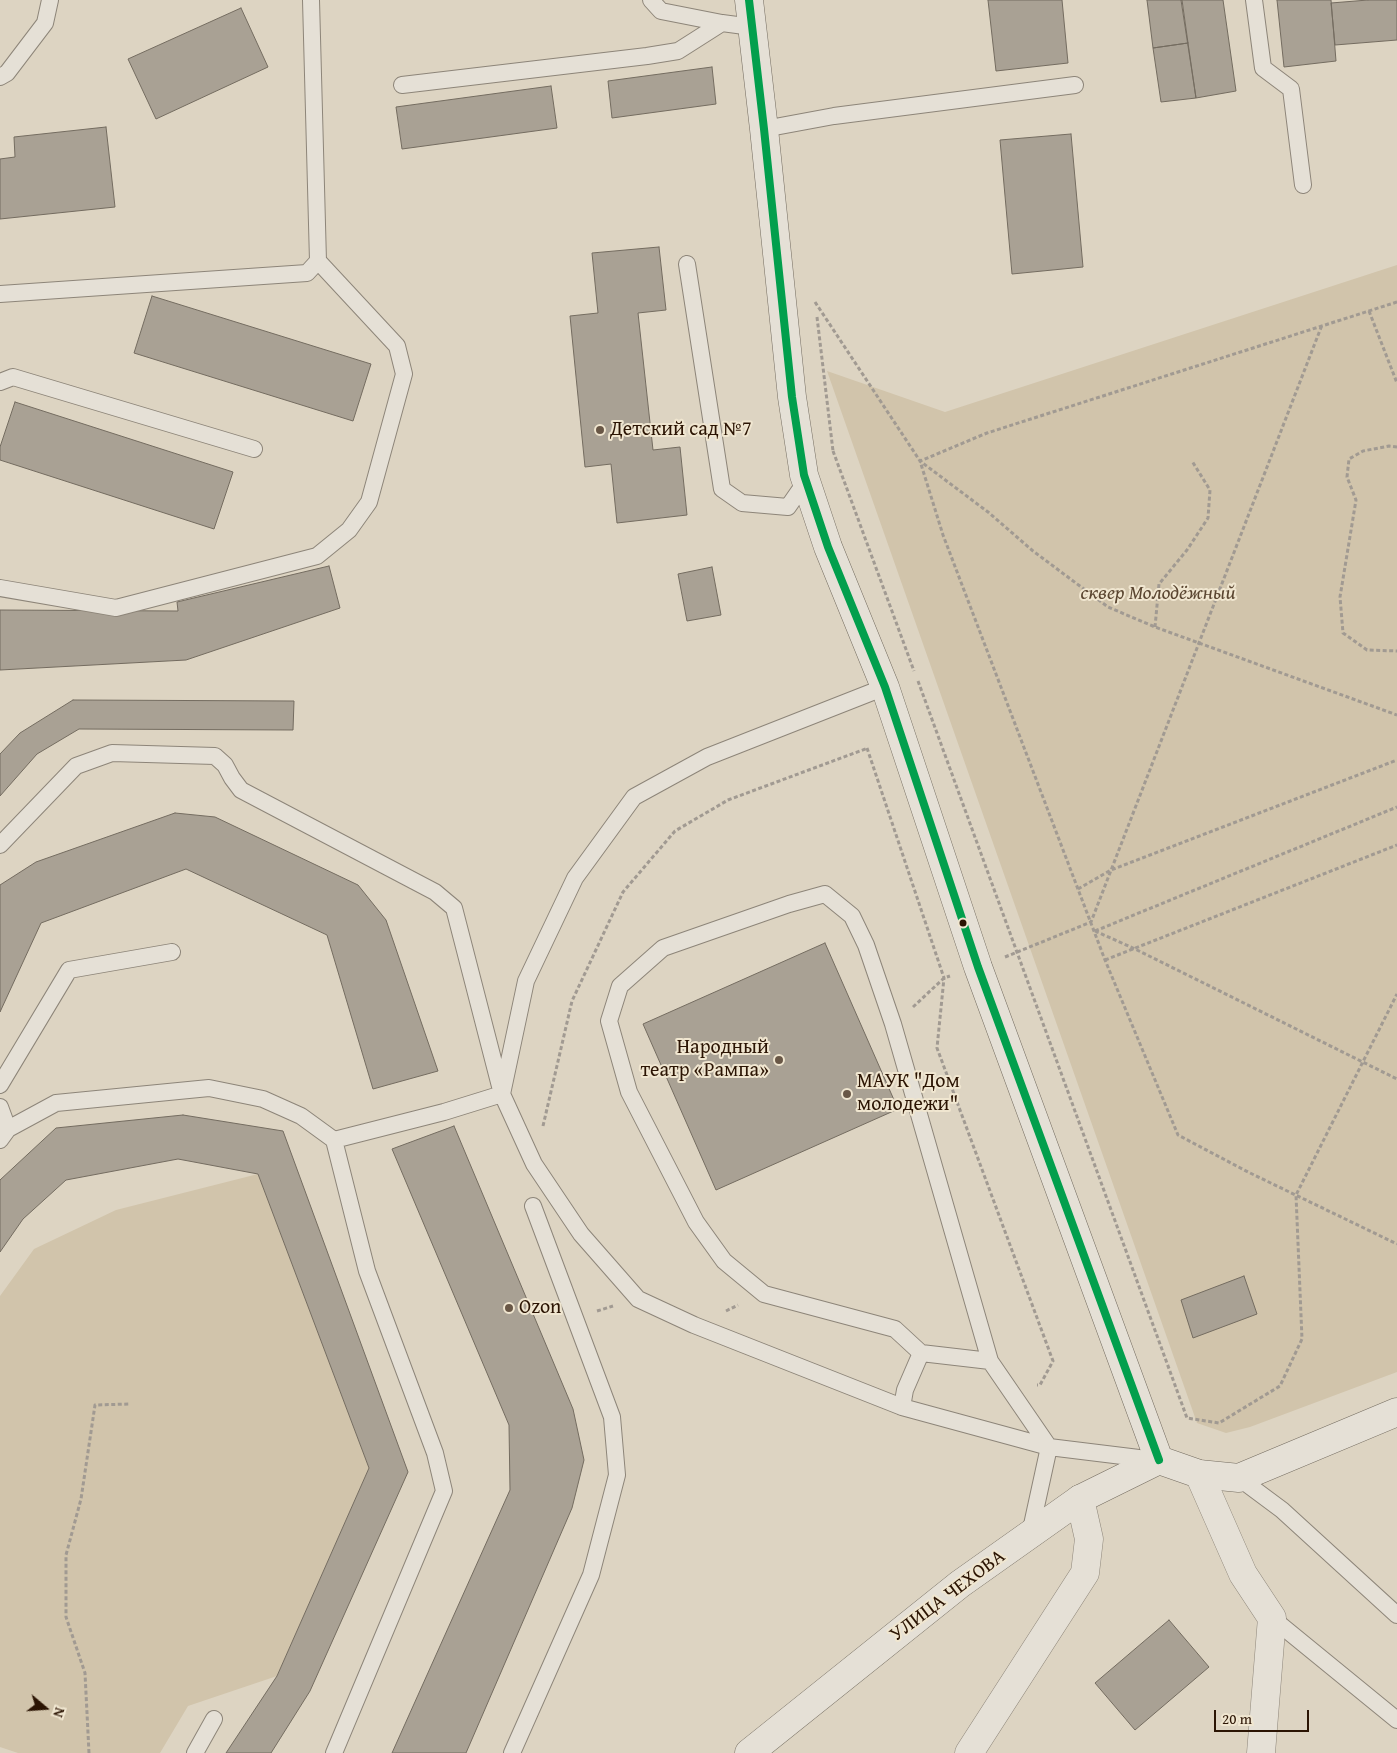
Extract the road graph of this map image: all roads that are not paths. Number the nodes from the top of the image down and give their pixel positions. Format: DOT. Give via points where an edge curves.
graph roads {
  1 [pos="50,0"];
  2 [pos="311,0"];
  3 [pos="651,0"];
  4 [pos="749,0"];
  5 [pos="1254,0"];
  6 [pos="722,23"];
  7 [pos="752,27"];
  8 [pos="0,77"];
  9 [pos="402,84"];
  10 [pos="1075,85"];
  11 [pos="764,129"];
  12 [pos="1303,185"];
  13 [pos="318,261"];
  14 [pos="687,264"];
  15 [pos="0,294"];
  16 [pos="0,382"];
  17 [pos="254,449"];
  18 [pos="806,481"];
  19 [pos="0,588"];
  20 [pos="885,687"];
  21 [pos="0,845"];
  22 [pos="172,952"];
  23 [pos="0,1085"];
  24 [pos="502,1094"];
  25 [pos="0,1106"];
  26 [pos="4,1135"];
  27 [pos="334,1140"];
  28 [pos="533,1206"];
  29 [pos="920,1353"];
  30 [pos="990,1361"];
  31 [pos="902,1407"];
  32 [pos="1397,1412"];
  33 [pos="1049,1447"];
  34 [pos="1159,1460"];
  35 [pos="1199,1474"];
  36 [pos="1239,1478"];
  37 [pos="1080,1499"];
  38 [pos="1030,1534"];
  39 [pos="1397,1615"];
  40 [pos="1272,1618"];
  41 [pos="214,1719"];
  42 [pos="1397,1720"];
  43 [pos="195,1753"];
  44 [pos="334,1753"];
  45 [pos="512,1753"];
  46 [pos="749,1753"];
  47 [pos="969,1753"];
  48 [pos="1261,1753"];
  1 -- 8 [label="lane" via="45,23"];
  2 -- 13 [label="lane"];
  3 -- 6 [label="lane" via="661,11"];
  4 -- 7 [label="street"];
  5 -- 12 [label="lane" via="1264,68 1291,89"];
  6 -- 7 [label="lane"];
  6 -- 9 [label="lane" via="678,50 647,56"];
  7 -- 11 [label="street"];
  10 -- 11 [label="lane" via="834,116"];
  11 -- 18 [label="street" via="792,397"];
  13 -- 15 [label="lane" via="307,273"];
  13 -- 19 [label="lane" via="397,346 404,374 369,502 349,530 317,556 116,608"];
  14 -- 18 [label="lane" via="722,489 742,503 788,507"];
  16 -- 17 [label="lane" via="13,377"];
  18 -- 20 [label="street" via="828,547"];
  20 -- 24 [label="lane" via="707,757 634,797 575,878 526,981"];
  20 -- 34 [label="street" via="978,968"];
  21 -- 24 [label="lane" via="76,766 112,753 214,756 225,765 241,790 435,892 454,908"];
  22 -- 23 [label="lane" via="69,970"];
  24 -- 27 [label="lane"];
  24 -- 31 [label="lane" via="534,1164 582,1234 638,1299 694,1325"];
  25 -- 26 [label="lane"];
  26 -- 27 [label="lane" via="56,1103 209,1088 263,1099 301,1116"];
  27 -- 44 [label="lane" via="367,1271 435,1453 444,1490"];
  28 -- 45 [label="lane" via="612,1417 617,1475 591,1575"];
  29 -- 30 [label="lane"];
  29 -- 30 [label="lane" via="894,1329 764,1294 724,1261 696,1222 629,1092 609,1021 620,986 663,948 825,894 852,916 866,945 894,1024"];
  29 -- 31 [label="lane" via="905,1390"];
  30 -- 33 [label="lane"];
  31 -- 33 [label="lane"];
  32 -- 36 [label="street"];
  33 -- 34 [label="lane"];
  33 -- 38 [label="lane"];
  34 -- 35 [label="street"];
  34 -- 37 [label="street, УЛИЦА ЧЕХОВА"];
  35 -- 36 [label="street"];
  35 -- 40 [label="street" via="1243,1574"];
  36 -- 39 [label="lane" via="1282,1510"];
  37 -- 38 [label="street, УЛИЦА ЧЕХОВА"];
  37 -- 47 [label="street" via="1089,1539 1084,1573"];
  38 -- 46 [label="street, УЛИЦА ЧЕХОВА" via="960,1584"];
  40 -- 42 [label="lane"];
  40 -- 48 [label="street"];
  41 -- 43 [label="lane"];
}
